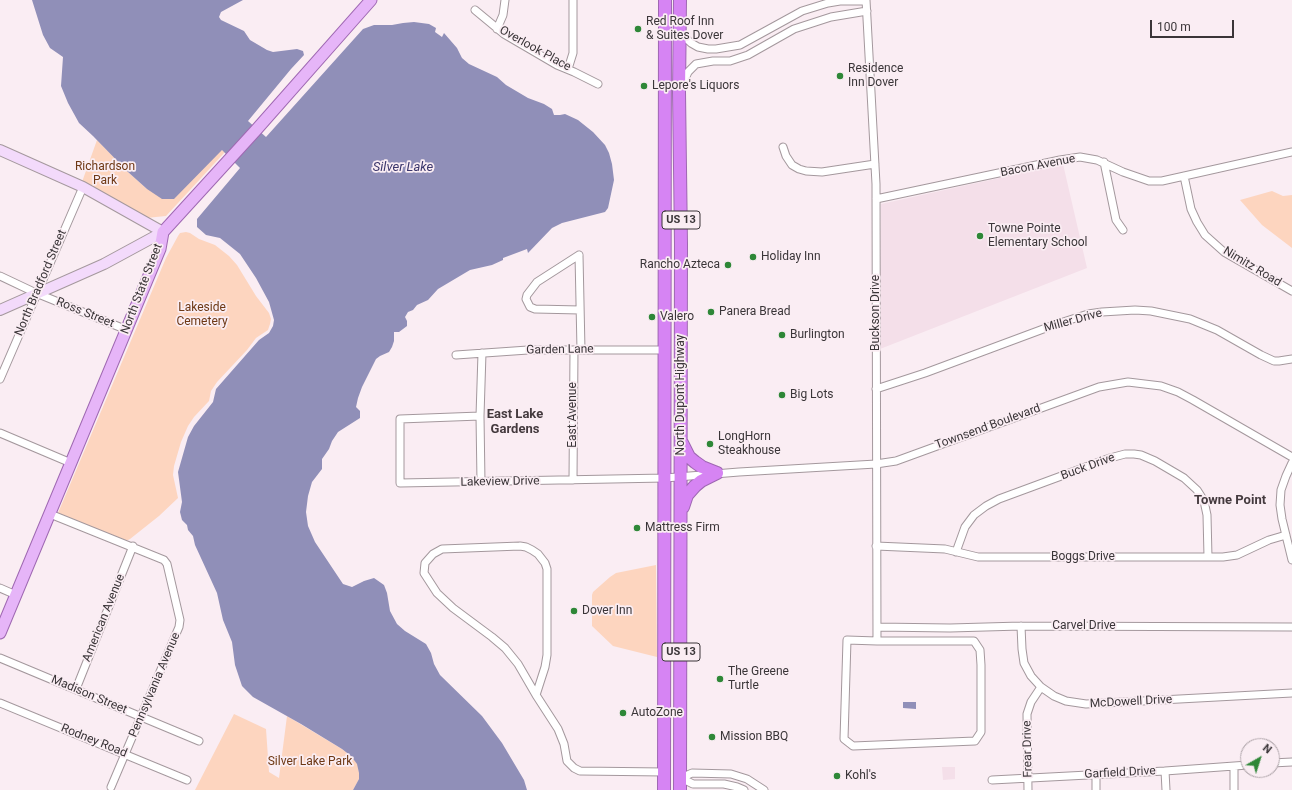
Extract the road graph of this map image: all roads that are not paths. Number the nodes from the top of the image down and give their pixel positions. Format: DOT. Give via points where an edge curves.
graph roads {
  1 [pos="371,0"];
  2 [pos="505,0"];
  3 [pos="573,0"];
  4 [pos="665,0"];
  5 [pos="680,0"];
  6 [pos="866,1"];
  7 [pos="475,10"];
  8 [pos="867,11"];
  9 [pos="782,21"];
  10 [pos="497,29"];
  11 [pos="789,32"];
  12 [pos="680,33"];
  13 [pos="568,69"];
  14 [pos="598,84"];
  15 [pos="666,90"];
  16 [pos="679,92"];
  17 [pos="680,130"];
  18 [pos="783,147"];
  19 [pos="0,150"];
  20 [pos="1292,152"];
  21 [pos="1104,162"];
  22 [pos="875,164"];
  23 [pos="1184,176"];
  24 [pos="82,187"];
  25 [pos="876,199"];
  26 [pos="1123,230"];
  27 [pos="163,232"];
  28 [pos="0,276"];
  29 [pos="1292,291"];
  30 [pos="36,293"];
  31 [pos="0,310"];
  32 [pos="580,310"];
  33 [pos="127,330"];
  34 [pos="578,350"];
  35 [pos="665,350"];
  36 [pos="482,353"];
  37 [pos="456,355"];
  38 [pos="1292,359"];
  39 [pos="0,379"];
  40 [pos="876,389"];
  41 [pos="480,416"];
  42 [pos="0,433"];
  43 [pos="681,440"];
  44 [pos="1292,457"];
  45 [pos="71,463"];
  46 [pos="1292,463"];
  47 [pos="876,464"];
  48 [pos="717,474"];
  49 [pos="681,477"];
  50 [pos="665,478"];
  51 [pos="573,480"];
  52 [pos="481,482"];
  53 [pos="50,514"];
  54 [pos="681,514"];
  55 [pos="1286,535"];
  56 [pos="133,546"];
  57 [pos="876,546"];
  58 [pos="956,552"];
  59 [pos="1208,557"];
  60 [pos="1292,560"];
  61 [pos="0,588"];
  62 [pos="16,594"];
  63 [pos="1021,626"];
  64 [pos="877,627"];
  65 [pos="1292,627"];
  66 [pos="950,628"];
  67 [pos="0,633"];
  68 [pos="877,640"];
  69 [pos="948,640"];
  70 [pos="0,658"];
  71 [pos="1041,687"];
  72 [pos="76,689"];
  73 [pos="1292,693"];
  74 [pos="536,695"];
  75 [pos="0,703"];
  76 [pos="141,717"];
  77 [pos="199,741"];
  78 [pos="664,753"];
  79 [pos="125,754"];
  80 [pos="1292,762"];
  81 [pos="1280,763"];
  82 [pos="1234,766"];
  83 [pos="1240,766"];
  84 [pos="1166,771"];
  85 [pos="664,772"];
  86 [pos="1096,774"];
  87 [pos="1028,778"];
  88 [pos="187,780"];
  89 [pos="992,780"];
  90 [pos="680,784"];
  91 [pos="704,784"];
  92 [pos="111,787"];
  93 [pos="664,790"];
  94 [pos="674,790"];
  95 [pos="696,790"];
  96 [pos="744,790"];
  97 [pos="764,790"];
  98 [pos="1028,790"];
  99 [pos="1096,790"];
  100 [pos="1166,790"];
  101 [pos="1234,790"];
  1 -- 27 [label="main road, North State Street"];
  2 -- 10 [label="street" via="503,15"];
  3 -- 13 [label="street" via="573,53"];
  4 -- 15 [label="highway, North Dupont Highway / US 13"];
  5 -- 12 [label="highway, North Dupont Highway / US 13"];
  6 -- 8 [label="street, Buckson Drive"];
  6 -- 9 [label="street" via="828,3 802,10"];
  7 -- 10 [label="street, Overlook Place"];
  8 -- 11 [label="street" via="831,17"];
  8 -- 22 [label="street, Buckson Drive"];
  9 -- 11 [label="street"];
  9 -- 12 [label="street" via="740,45 716,49 698,47"];
  10 -- 13 [label="street, Overlook Place"];
  11 -- 16 [label="street" via="745,56 730,61 696,64 688,72"];
  12 -- 16 [label="highway, North Dupont Highway / US 13"];
  13 -- 14 [label="street, Overlook Place"];
  15 -- 17 [label="highway" via="670,100 670,123 672,127"];
  15 -- 35 [label="highway, North Dupont Highway / US 13"];
  16 -- 17 [label="highway, North Dupont Highway / US 13"];
  17 -- 43 [label="highway, North Dupont Highway / US 13"];
  18 -- 22 [label="street" via="792,165 806,171 822,172"];
  19 -- 24 [label="street"];
  20 -- 23 [label="street, Bacon Avenue"];
  21 -- 23 [label="street, Bacon Avenue" via="1123,172 1149,180 1162,181"];
  21 -- 25 [label="street, Bacon Avenue" via="1084,158 1060,160"];
  21 -- 26 [label="street" via="1116,220"];
  22 -- 25 [label="street, Buckson Drive"];
  23 -- 29 [label="street, Nimitz Road" via="1191,209 1205,235 1224,252"];
  24 -- 27 [label="street"];
  24 -- 30 [label="street, North Bradford Street"];
  25 -- 40 [label="street, Buckson Drive"];
  27 -- 30 [label="street" via="104,264"];
  27 -- 33 [label="main road, North State Street" via="160,249"];
  28 -- 30 [label="street, Ross Street"];
  30 -- 31 [label="street"];
  30 -- 33 [label="street, Ross Street"];
  30 -- 39 [label="street, North Bradford Street"];
  32 -- 32 [label="street, East Avenue" via="535,309 530,307 526,295 538,282 579,256"];
  32 -- 34 [label="street, East Avenue"];
  33 -- 45 [label="main road, North State Street"];
  34 -- 35 [label="street, Garden Lane"];
  34 -- 36 [label="street, Garden Lane"];
  34 -- 51 [label="street, East Avenue"];
  35 -- 50 [label="highway, North Dupont Highway / US 13"];
  36 -- 37 [label="street, Garden Lane"];
  36 -- 41 [label="street"];
  38 -- 40 [label="street, Miller Drive" via="1274,361 1217,330 1190,319 1151,311 1102,312 1054,325"];
  40 -- 47 [label="street, Buckson Drive"];
  41 -- 52 [label="street"];
  41 -- 52 [label="street, Lakeview Drive" via="400,419 400,484"];
  42 -- 45 [label="street"];
  43 -- 48 [label="highway" via="689,457"];
  43 -- 49 [label="highway, North Dupont Highway / US 13"];
  44 -- 47 [label="street, Townsend Boulevard" via="1178,392 1161,386 1128,382 1099,387 896,461"];
  45 -- 53 [label="main road, North State Street"];
  46 -- 55 [label="street" via="1280,498 1280,512"];
  47 -- 48 [label="street, Townsend Boulevard"];
  47 -- 57 [label="street, Buckson Drive"];
  48 -- 49 [label="street, Townsend Boulevard"];
  48 -- 54 [label="highway" via="695,486 687,495"];
  49 -- 50 [label="street, Townsend Boulevard"];
  49 -- 54 [label="highway, North Dupont Highway / US 13"];
  50 -- 51 [label="street, Lakeview Drive"];
  50 -- 78 [label="highway, North Dupont Highway / US 13"];
  51 -- 52 [label="street, Lakeview Drive"];
  53 -- 56 [label="street, Pennsylvania Avenue"];
  53 -- 62 [label="main road, North State Street"];
  54 -- 90 [label="highway, North Dupont Highway / US 13"];
  55 -- 59 [label="street, Boggs Drive" via="1238,555"];
  55 -- 60 [label="street"];
  56 -- 72 [label="street, American Avenue"];
  56 -- 76 [label="street, Pennsylvania Avenue" via="166,562 180,620"];
  57 -- 58 [label="street, Boggs Drive" via="945,549"];
  57 -- 64 [label="street, Buckson Drive"];
  58 -- 59 [label="street, Boggs Drive" via="978,557"];
  58 -- 59 [label="street, Buck Drive" via="965,527 974,515 986,506 1110,458 1134,454 1155,461 1184,478 1197,490 1204,501 1207,515"];
  61 -- 62 [label="street"];
  62 -- 67 [label="main road, North State Street"];
  63 -- 65 [label="street, Carvel Drive"];
  63 -- 66 [label="street, Carvel Drive"];
  63 -- 71 [label="street, McDowell Drive" via="1024,663"];
  64 -- 66 [label="street, Carvel Drive"];
  64 -- 68 [label="street, Buckson Drive"];
  66 -- 69 [label="street"];
  68 -- 69 [label="street"];
  68 -- 69 [label="street" via="847,640 844,739 852,746 975,741 982,732 980,650 974,641"];
  70 -- 72 [label="street, Madison Street"];
  71 -- 73 [label="street, McDowell Drive" via="1066,701 1086,704"];
  71 -- 87 [label="street, Frear Drive" via="1027,714"];
  72 -- 76 [label="street, Madison Street"];
  74 -- 74 [label="street" via="518,664 505,648 453,608 428,581 423,567 433,554 449,548 520,546 532,550 542,559 547,574 548,648"];
  74 -- 85 [label="street" via="558,729 567,761 574,768 580,771"];
  75 -- 79 [label="street, Rodney Road"];
  76 -- 77 [label="street, Madison Street"];
  76 -- 79 [label="street, Pennsylvania Avenue"];
  78 -- 85 [label="highway, North Dupont Highway / US 13"];
  78 -- 90 [label="highway"];
  79 -- 88 [label="street, Rodney Road"];
  79 -- 92 [label="street, Pennsylvania Avenue"];
  80 -- 81 [label="street"];
  82 -- 83 [label="street, Garfield Drive"];
  82 -- 84 [label="street, Garfield Drive"];
  82 -- 101 [label="street"];
  84 -- 86 [label="street, Garfield Drive"];
  84 -- 100 [label="street"];
  85 -- 93 [label="highway, North Dupont Highway / US 13"];
  85 -- 94 [label="highway"];
  86 -- 87 [label="street, Garfield Drive"];
  86 -- 99 [label="street"];
  87 -- 89 [label="street, Garfield Drive"];
  87 -- 98 [label="street, Frear Drive"];
  90 -- 91 [label="street"];
  90 -- 97 [label="street" via="692,773 731,774 747,779"];
  91 -- 95 [label="street"];
  91 -- 96 [label="street" via="719,783"];
}
